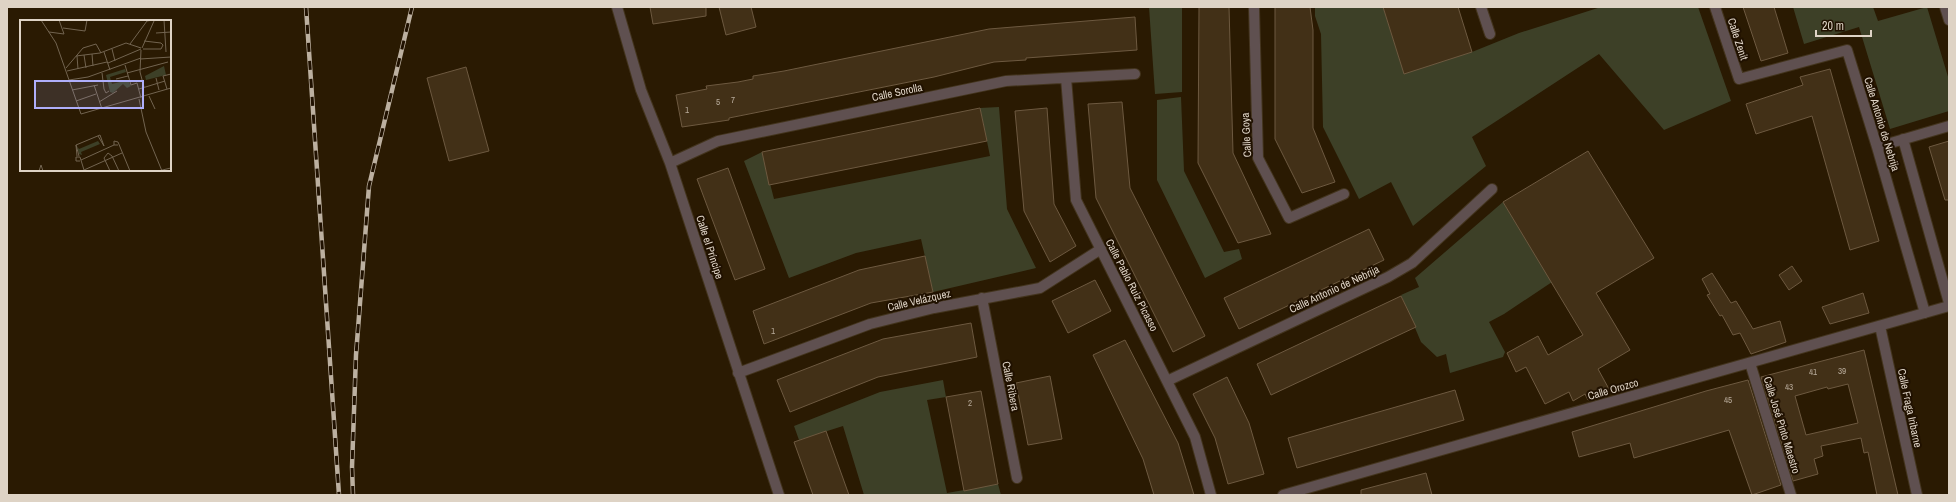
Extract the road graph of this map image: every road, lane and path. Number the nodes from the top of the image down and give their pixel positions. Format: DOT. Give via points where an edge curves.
graph roads {
  1 [pos="617,7"];
  2 [pos="1254,7"];
  3 [pos="1481,7"];
  4 [pos="1715,7"];
  5 [pos="1945,7"];
  6 [pos="1949,20"];
  7 [pos="1490,34"];
  8 [pos="1135,74"];
  9 [pos="1066,78"];
  10 [pos="1739,79"];
  11 [pos="1949,126"];
  12 [pos="1903,139"];
  13 [pos="1877,147"];
  14 [pos="670,163"];
  15 [pos="1492,189"];
  16 [pos="1344,194"];
  17 [pos="1101,249"];
  18 [pos="982,298"];
  19 [pos="1949,304"];
  20 [pos="1925,313"];
  21 [pos="1880,326"];
  22 [pos="1750,363"];
  23 [pos="738,373"];
  24 [pos="1167,381"];
  25 [pos="1017,478"];
  26 [pos="779,495"];
  27 [pos="1211,495"];
  28 [pos="1283,495"];
  29 [pos="1791,495"];
  30 [pos="1917,495"];
  1 -- 14 [label="street, Calle el Príncipe" via="641,90"];
  2 -- 16 [label="street, Calle Goya" via="1258,158 1289,218"];
  3 -- 7 [label="street"];
  4 -- 10 [label="street, Calle Zenit"];
  5 -- 6 [label="street"];
  8 -- 9 [label="street, Calle Sorolla"];
  9 -- 14 [label="street, Calle Sorolla" via="1006,81 718,141"];
  9 -- 17 [label="street, Calle Pablo Ruiz Picasso" via="1076,200"];
  10 -- 13 [label="street, Calle Antonio de Nebrija" via="1847,50"];
  11 -- 12 [label="street"];
  12 -- 13 [label="street"];
  12 -- 19 [label="street, Calle Antonio de Nebrija"];
  13 -- 20 [label="street, Calle Antonio de Nebrija"];
  14 -- 23 [label="street, Calle el Príncipe"];
  15 -- 24 [label="street, Calle Antonio de Nebrija" via="1412,263 1388,277"];
  17 -- 18 [label="street, Calle Velázquez" via="1040,288"];
  17 -- 24 [label="street, Calle Pablo Ruiz Picasso"];
  18 -- 23 [label="street, Calle Velázquez" via="870,324"];
  18 -- 25 [label="street, Calle Ribera"];
  19 -- 20 [label="street, Calle Orozco"];
  20 -- 21 [label="street, Calle Orozco"];
  21 -- 22 [label="street, Calle Orozco"];
  21 -- 30 [label="street, Calle Fraga Iribarne"];
  22 -- 28 [label="street, Calle Orozco"];
  22 -- 29 [label="street, Calle José Pinto Maestro"];
  23 -- 26 [label="street, Calle el Príncipe"];
  24 -- 27 [label="street, Calle Pablo Ruiz Picasso" via="1195,437"];
}
